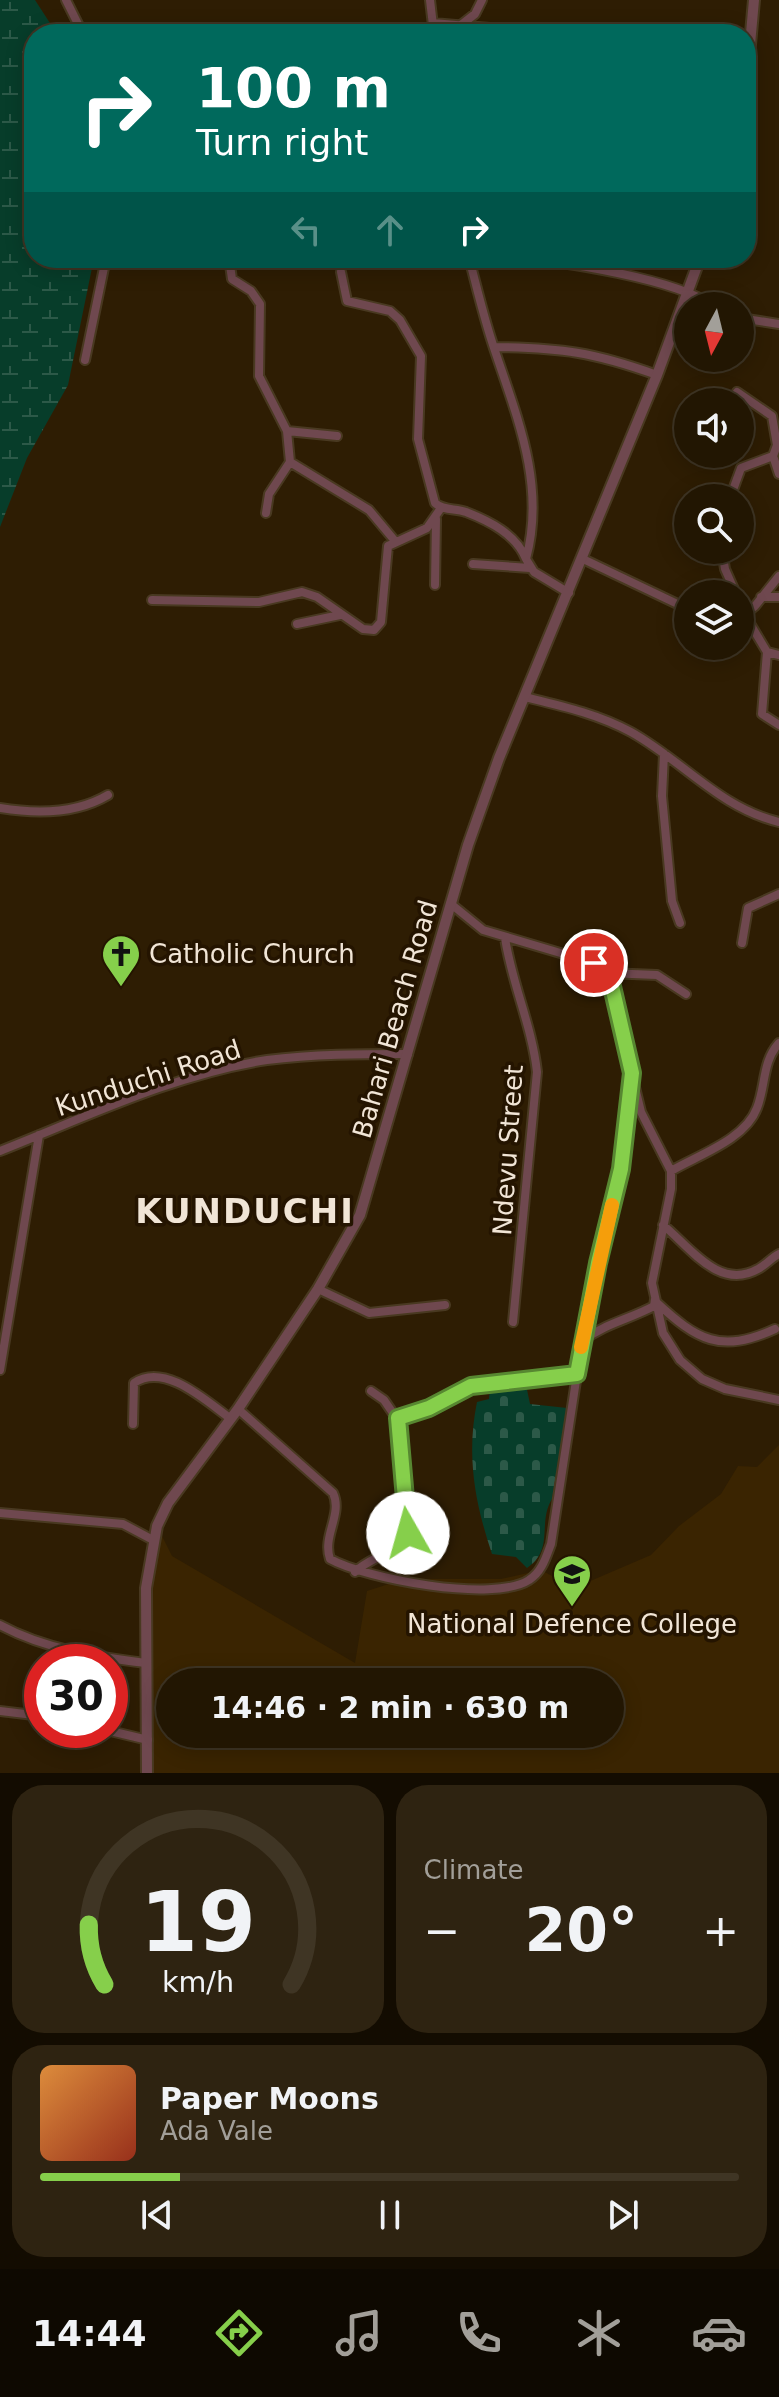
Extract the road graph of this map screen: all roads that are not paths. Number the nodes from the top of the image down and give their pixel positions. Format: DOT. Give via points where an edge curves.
graph roads {
  1 [pos="81,0"];
  2 [pos="430,0"];
  3 [pos="482,0"];
  4 [pos="754,0"];
  5 [pos="67,1"];
  6 [pos="433,23"];
  7 [pos="78,24"];
  8 [pos="447,24"];
  9 [pos="462,24"];
  10 [pos="751,24"];
  11 [pos="104,268"];
  12 [pos="230,268"];
  13 [pos="472,268"];
  14 [pos="584,268"];
  15 [pos="696,268"];
  16 [pos="341,272"];
  17 [pos="688,292"];
  18 [pos="754,320"];
  19 [pos="779,324"];
  20 [pos="674,329"];
  21 [pos="494,347"];
  22 [pos="85,360"];
  23 [pos="657,375"];
  24 [pos="754,403"];
  25 [pos="775,417"];
  26 [pos="287,431"];
  27 [pos="337,436"];
  28 [pos="773,456"];
  29 [pos="290,462"];
  30 [pos="779,474"];
  31 [pos="735,484"];
  32 [pos="441,508"];
  33 [pos="266,513"];
  34 [pos="436,519"];
  35 [pos="395,541"];
  36 [pos="526,559"];
  37 [pos="583,559"];
  38 [pos="473,564"];
  39 [pos="530,568"];
  40 [pos="779,576"];
  41 [pos="435,585"];
  42 [pos="569,593"];
  43 [pos="761,597"];
  44 [pos="779,597"];
  45 [pos="152,600"];
  46 [pos="674,602"];
  47 [pos="754,604"];
  48 [pos="340,615"];
  49 [pos="297,624"];
  50 [pos="754,634"];
  51 [pos="767,652"];
  52 [pos="779,655"];
  53 [pos="525,697"];
  54 [pos="779,725"];
  55 [pos="664,753"];
  56 [pos="108,795"];
  57 [pos="0,808"];
  58 [pos="779,822"];
  59 [pos="779,894"];
  60 [pos="451,904"];
  61 [pos="680,923"];
  62 [pos="505,938"];
  63 [pos="742,943"];
  64 [pos="607,973"];
  65 [pos="686,994"];
  66 [pos="779,1043"];
  67 [pos="408,1054"];
  68 [pos="632,1073"];
  69 [pos="39,1135"];
  70 [pos="0,1151"];
  71 [pos="671,1171"];
  72 [pos="663,1225"];
  73 [pos="779,1254"];
  74 [pos="318,1289"];
  75 [pos="655,1300"];
  76 [pos="445,1305"];
  77 [pos="513,1322"];
  78 [pos="775,1329"];
  79 [pos="582,1341"];
  80 [pos="0,1370"];
  81 [pos="577,1374"];
  82 [pos="371,1391"];
  83 [pos="779,1400"];
  84 [pos="234,1414"];
  85 [pos="397,1419"];
  86 [pos="133,1424"];
  87 [pos="0,1513"];
  88 [pos="153,1540"];
  89 [pos="355,1572"];
  90 [pos="0,1625"];
  91 [pos="146,1663"];
  92 [pos="0,1711"];
  93 [pos="24,1714"];
  94 [pos="128,1735"];
  95 [pos="148,1740"];
  96 [pos="147,1773"];
  1 -- 5 [label="street"];
  2 -- 6 [label="street"];
  3 -- 9 [label="street"];
  4 -- 10 [label="street"];
  5 -- 7 [label="street"];
  6 -- 8 [label="street"];
  11 -- 22 [label="street"];
  12 -- 26 [label="street" via="232,279 260,304 259,376"];
  13 -- 21 [label="street"];
  14 -- 17 [label="street"];
  15 -- 17 [label="street, Bahari Beach Road"];
  16 -- 32 [label="street" via="347,301 390,311 421,356 418,439 431,496"];
  18 -- 19 [label="street"];
  20 -- 23 [label="street, Bahari Beach Road"];
  21 -- 23 [label="street" via="593,353"];
  21 -- 36 [label="street" via="526,441 533,515"];
  23 -- 37 [label="street, Bahari Beach Road"];
  24 -- 25 [label="street"];
  25 -- 28 [label="street"];
  26 -- 27 [label="street"];
  26 -- 29 [label="street"];
  28 -- 30 [label="street"];
  28 -- 31 [label="street" via="741,468"];
  29 -- 33 [label="street" via="269,494"];
  29 -- 35 [label="street" via="369,510"];
  32 -- 34 [label="street"];
  32 -- 36 [label="street" via="465,512 508,534"];
  34 -- 35 [label="street"];
  34 -- 41 [label="street"];
  35 -- 48 [label="street" via="386,549 379,626 367,630"];
  36 -- 39 [label="street"];
  37 -- 42 [label="street, Bahari Beach Road"];
  37 -- 46 [label="street"];
  38 -- 39 [label="street"];
  39 -- 42 [label="street"];
  40 -- 43 [label="street"];
  42 -- 53 [label="street, Bahari Beach Road"];
  43 -- 44 [label="street"];
  43 -- 47 [label="street"];
  45 -- 48 [label="street" via="259,602 302,592"];
  48 -- 49 [label="street"];
  50 -- 51 [label="street"];
  51 -- 52 [label="street"];
  51 -- 54 [label="street" via="762,714"];
  53 -- 55 [label="street" via="602,717"];
  53 -- 60 [label="street, Bahari Beach Road"];
  55 -- 58 [label="street" via="726,801"];
  55 -- 61 [label="street" via="662,796 672,901"];
  56 -- 57 [label="street" via="88,805 43,813"];
  59 -- 63 [label="street" via="748,908"];
  60 -- 62 [label="street" via="483,930"];
  60 -- 67 [label="street, Bahari Beach Road"];
  62 -- 64 [label="street" via="594,963"];
  62 -- 77 [label="street, Ndevu Street" via="537,1072"];
  64 -- 65 [label="street" via="657,975"];
  64 -- 68 [label="street"];
  66 -- 71 [label="street" via="769,1054 757,1108 745,1128"];
  67 -- 69 [label="street, Kunduchi Road" via="324,1054 264,1061 146,1094"];
  67 -- 74 [label="street, Bahari Beach Road" via="360,1215"];
  68 -- 71 [label="street" via="641,1112"];
  68 -- 79 [label="street" via="621,1169"];
  69 -- 70 [label="street, Kunduchi Road"];
  69 -- 80 [label="street"];
  71 -- 72 [label="street"];
  72 -- 73 [label="street" via="701,1262 730,1275 758,1269"];
  72 -- 75 [label="street" via="653,1270"];
  74 -- 76 [label="street" via="377,1314"];
  74 -- 84 [label="street, Bahari Beach Road"];
  75 -- 78 [label="street" via="685,1329 707,1339 748,1341"];
  75 -- 79 [label="street" via="654,1306"];
  75 -- 83 [label="street" via="669,1346 691,1370 714,1385"];
  79 -- 81 [label="street"];
  81 -- 85 [label="street" via="471,1386"];
  81 -- 89 [label="street" via="551,1544 541,1570 528,1581 495,1588"];
  82 -- 85 [label="street"];
  84 -- 86 [label="street" via="164,1377 147,1377 134,1383"];
  84 -- 88 [label="street, Bahari Beach Road" via="168,1503"];
  84 -- 89 [label="street" via="333,1493 336,1507 328,1554"];
  85 -- 89 [label="street" via="408,1533 404,1541 369,1558"];
  87 -- 88 [label="street" via="123,1524"];
  88 -- 91 [label="street, Bahari Beach Road" via="146,1588"];
  90 -- 91 [label="street" via="23,1637 87,1654"];
  91 -- 95 [label="street, Bahari Beach Road"];
  92 -- 93 [label="street"];
  94 -- 95 [label="street"];
  95 -- 96 [label="street, Bahari Beach Road"];
}
